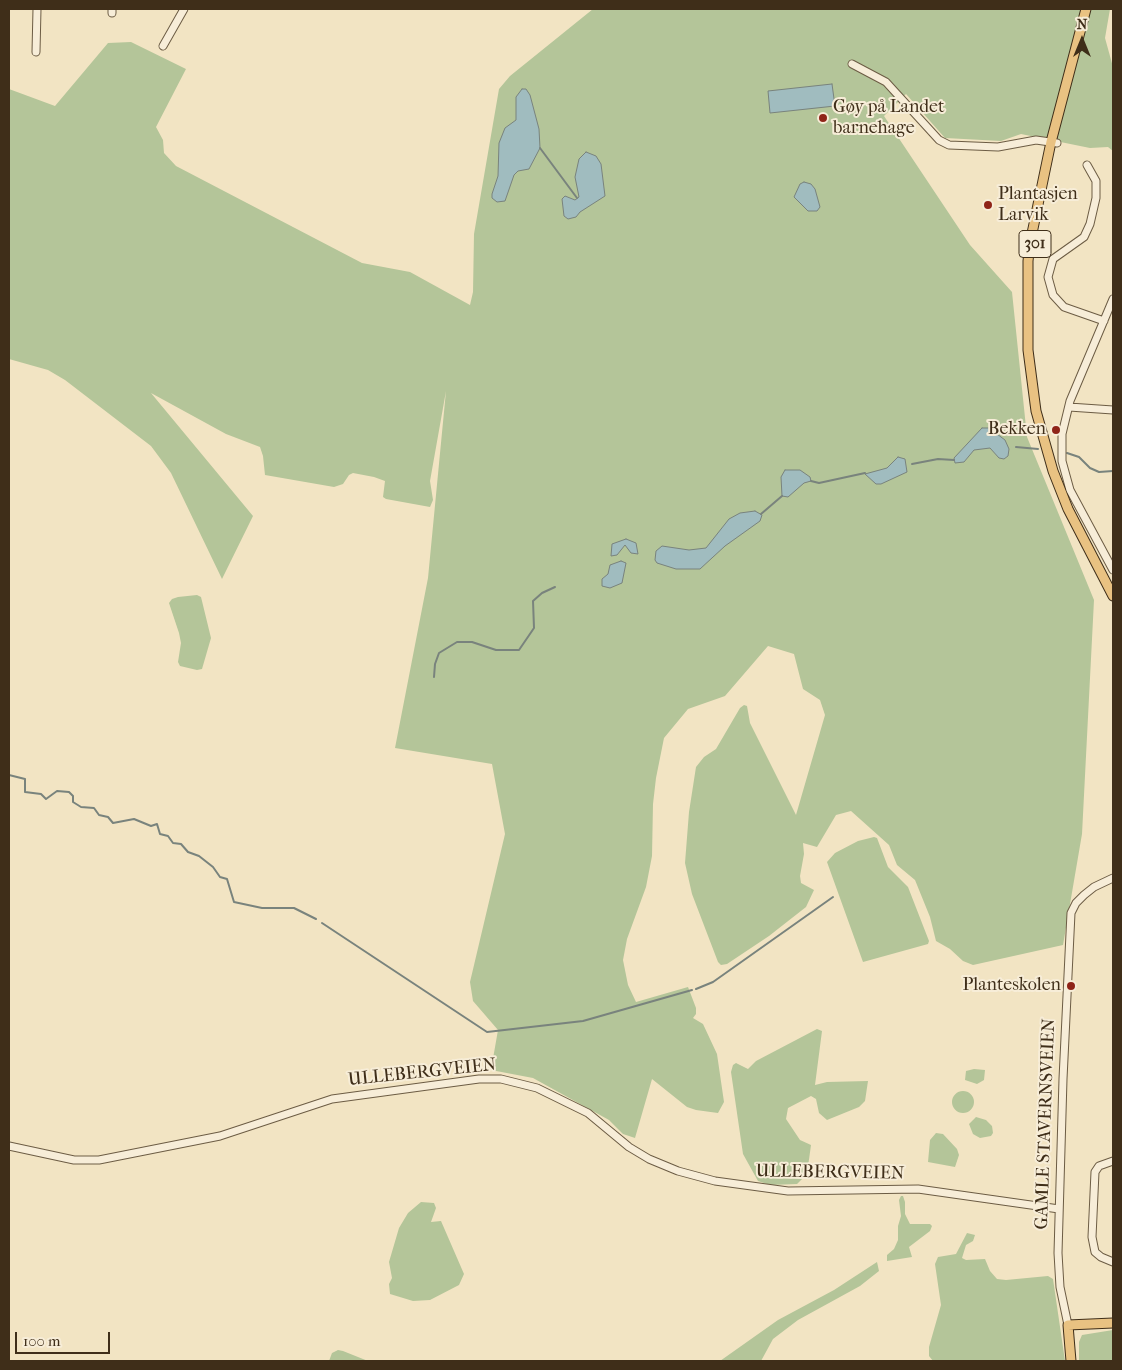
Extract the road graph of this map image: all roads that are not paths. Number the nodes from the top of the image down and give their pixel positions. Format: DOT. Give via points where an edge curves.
graph roads {
  1 [pos="37,9"];
  2 [pos="184,9"];
  3 [pos="1086,9"];
  4 [pos="168,18"];
  5 [pos="176,23"];
  6 [pos="44,45"];
  7 [pos="163,46"];
  8 [pos="852,64"];
  9 [pos="1054,143"];
  10 [pos="1087,165"];
  11 [pos="1113,298"];
  12 [pos="1104,321"];
  13 [pos="1069,407"];
  14 [pos="1113,410"];
  15 [pos="1113,570"];
  16 [pos="1113,596"];
  17 [pos="1113,878"];
  18 [pos="9,1146"];
  19 [pos="1113,1161"];
  20 [pos="1059,1209"];
  21 [pos="1113,1262"];
  22 [pos="1113,1323"];
  23 [pos="1068,1325"];
  24 [pos="1071,1361"];
  1 -- 6 [label="street" via="36,48"];
  2 -- 5 [label="street"];
  3 -- 9 [label="main road, 301"];
  4 -- 5 [label="street"];
  5 -- 7 [label="street"];
  8 -- 9 [label="street" via="886,82 939,140 948,145 998,147 1036,140"];
  9 -- 16 [label="main road, 301" via="1030,243 1027,326 1030,375 1045,447 1068,509"];
  10 -- 12 [label="street" via="1096,181 1090,224 1084,237 1053,259 1048,277 1053,296 1064,307"];
  11 -- 12 [label="street"];
  12 -- 13 [label="street"];
  13 -- 14 [label="street"];
  13 -- 15 [label="street" via="1062,434 1062,461 1070,490"];
  17 -- 20 [label="street, GAMLE STAVERNSVEIEN" via="1084,895 1071,913"];
  18 -- 20 [label="street, ULLEBERGVEIEN" via="74,1160 99,1160 220,1136 332,1099 479,1079 502,1079 537,1088 588,1112 629,1147 649,1159 715,1181 788,1191 918,1189"];
  19 -- 21 [label="street" via="1100,1166 1095,1172 1092,1237 1095,1252"];
  20 -- 23 [label="street, GAMLE STAVERNSVEIEN" via="1059,1273"];
  22 -- 23 [label="main road"];
  23 -- 24 [label="main road, GAMLE STAVERNSVEIEN"];
}
